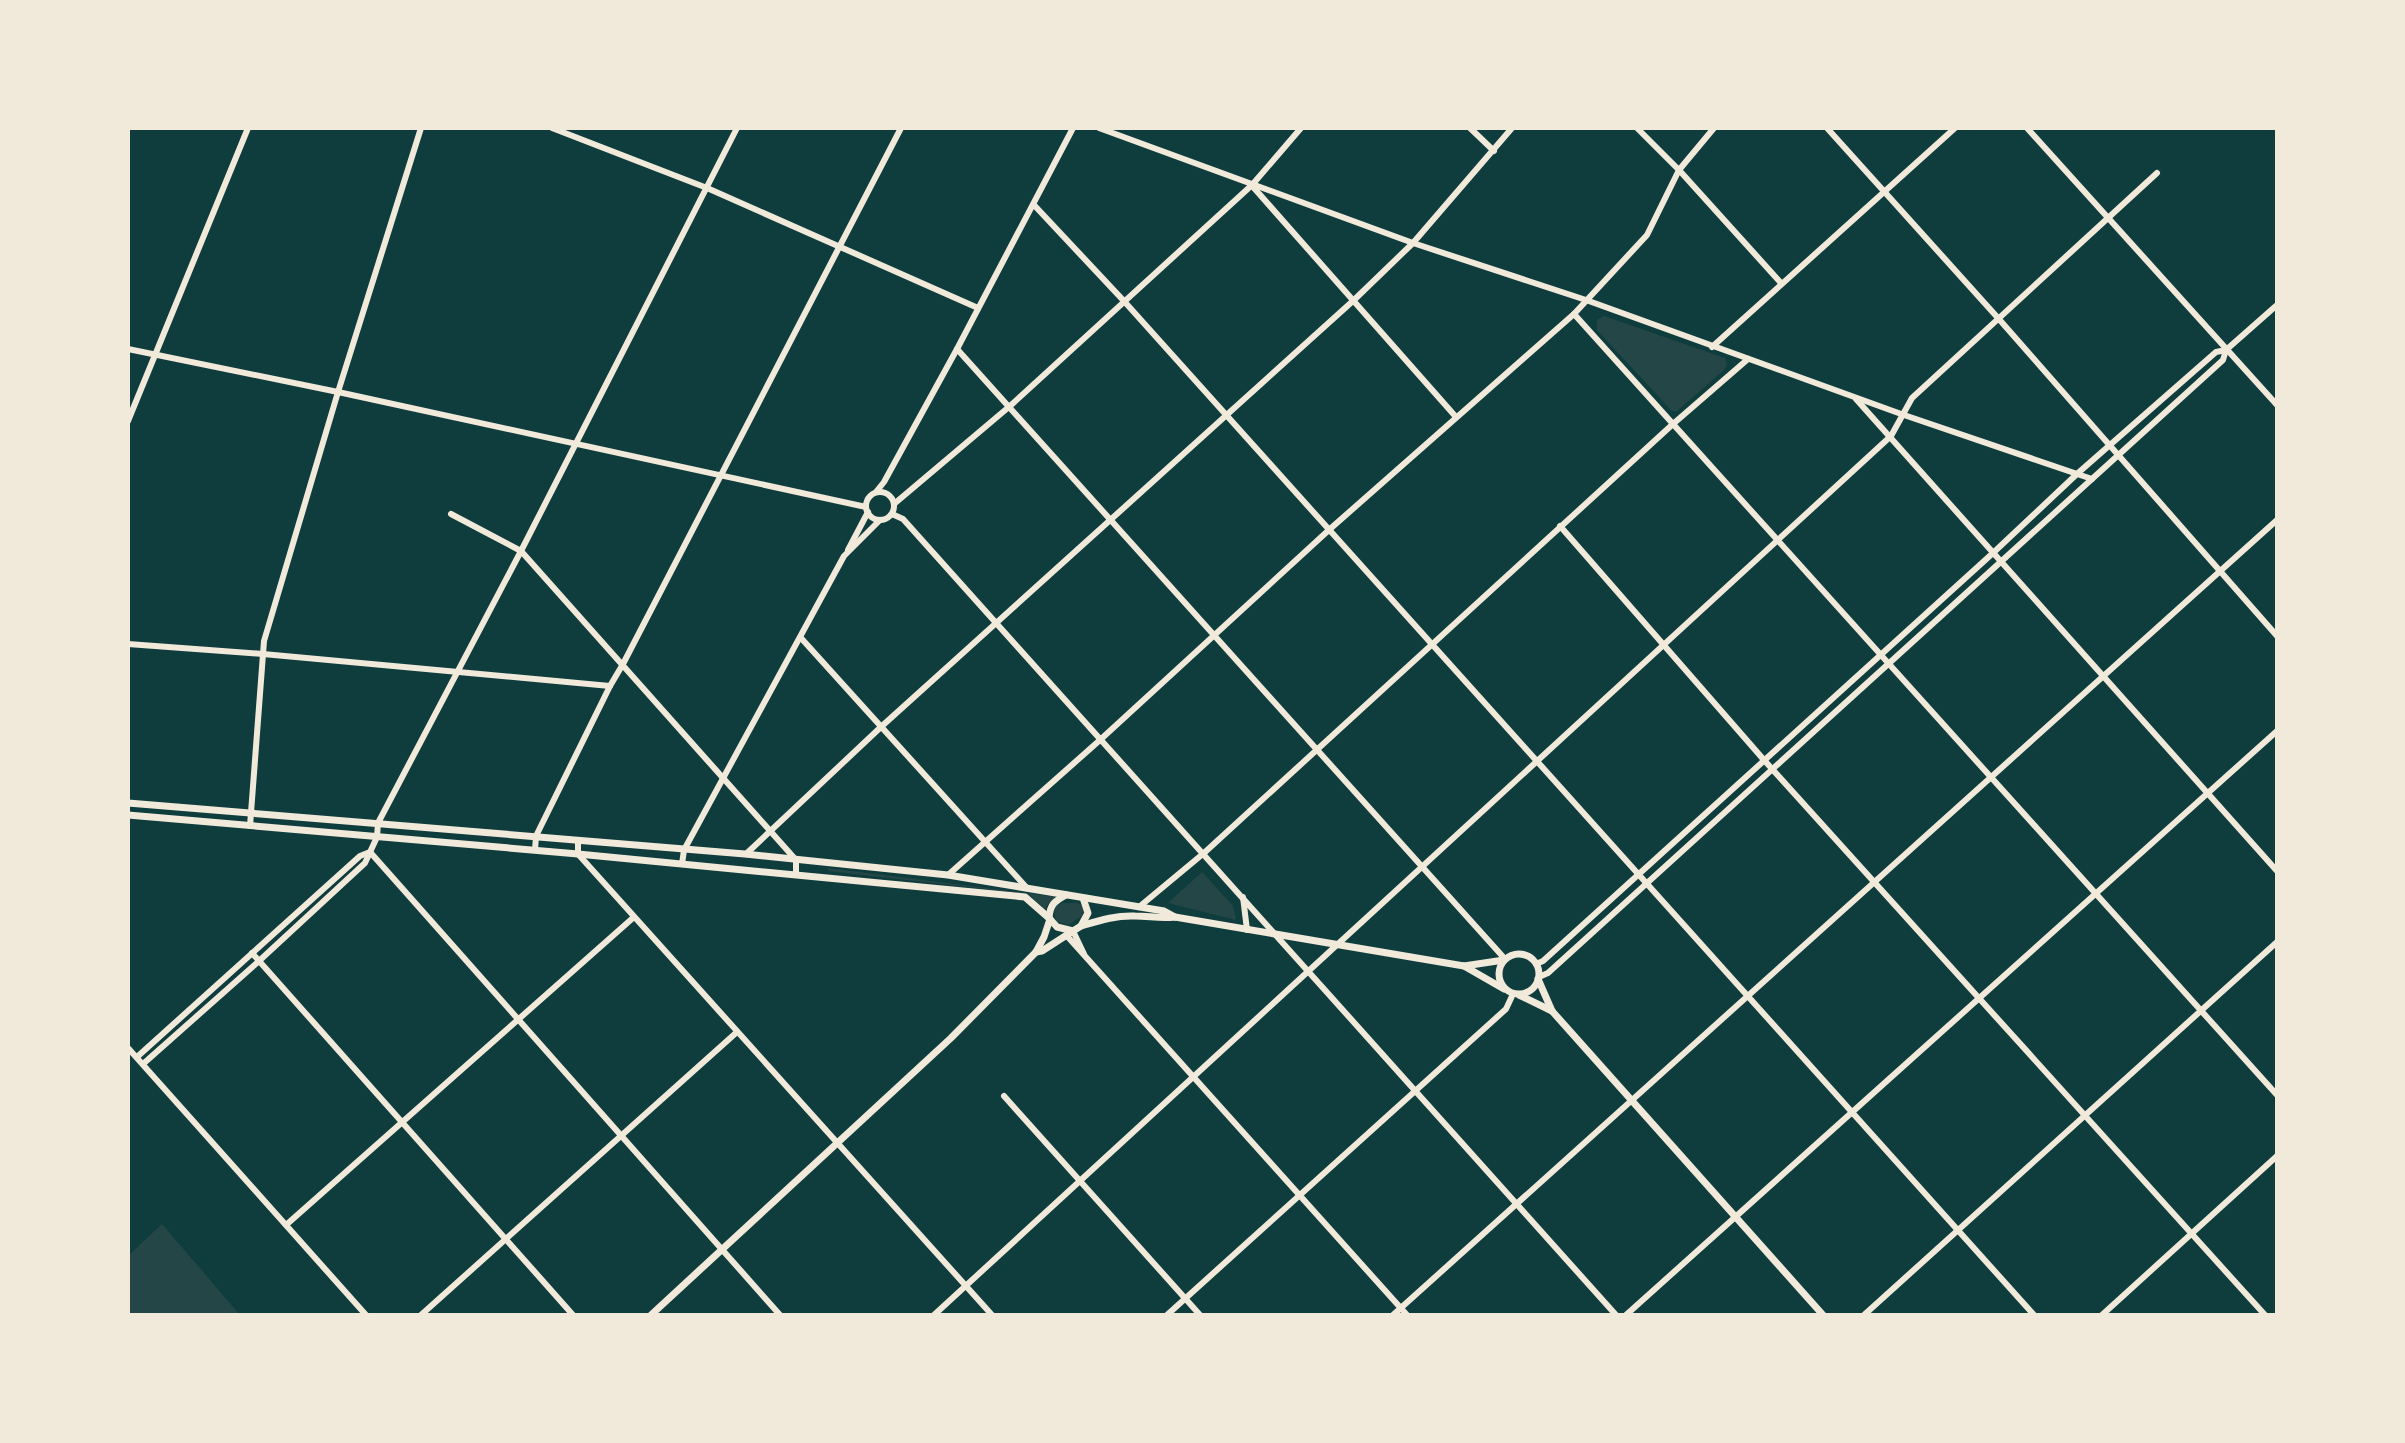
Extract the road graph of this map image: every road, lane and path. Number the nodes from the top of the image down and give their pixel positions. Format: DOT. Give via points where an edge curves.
graph roads {
  1 [pos="248,128"];
  2 [pos="421,128"];
  3 [pos="552,128"];
  4 [pos="737,128"];
  5 [pos="901,128"];
  6 [pos="1073,128"];
  7 [pos="1099,128"];
  8 [pos="1301,128"];
  9 [pos="1470,128"];
  10 [pos="1512,128"];
  11 [pos="1637,128"];
  12 [pos="1714,128"];
  13 [pos="1827,128"];
  14 [pos="1955,128"];
  15 [pos="2027,128"];
  16 [pos="1494,151"];
  17 [pos="1679,170"];
  18 [pos="2157,173"];
  19 [pos="1252,185"];
  20 [pos="707,188"];
  21 [pos="1885,190"];
  22 [pos="1034,205"];
  23 [pos="2108,218"];
  24 [pos="1413,243"];
  25 [pos="840,248"];
  26 [pos="1781,283"];
  27 [pos="1123,300"];
  28 [pos="1354,300"];
  29 [pos="1586,300"];
  30 [pos="2277,305"];
  31 [pos="978,308"];
  32 [pos="1574,314"];
  33 [pos="1998,318"];
  34 [pos="1712,347"];
  35 [pos="128,349"];
  36 [pos="957,349"];
  37 [pos="2226,350"];
  38 [pos="155,355"];
  39 [pos="1748,359"];
  40 [pos="338,392"];
  41 [pos="1853,396"];
  42 [pos="2277,405"];
  43 [pos="1010,406"];
  44 [pos="1904,415"];
  45 [pos="1227,416"];
  46 [pos="1456,417"];
  47 [pos="128,421"];
  48 [pos="1673,424"];
  49 [pos="1891,436"];
  50 [pos="575,444"];
  51 [pos="2110,445"];
  52 [pos="2118,455"];
  53 [pos="2078,473"];
  54 [pos="721,475"];
  55 [pos="2092,479"];
  56 [pos="876,492"];
  57 [pos="894,504"];
  58 [pos="867,510"];
  59 [pos="451,514"];
  60 [pos="892,514"];
  61 [pos="880,520"];
  62 [pos="2277,520"];
  63 [pos="1112,521"];
  64 [pos="1560,526"];
  65 [pos="1330,529"];
  66 [pos="1779,539"];
  67 [pos="521,551"];
  68 [pos="1993,553"];
  69 [pos="844,556"];
  70 [pos="2002,562"];
  71 [pos="2220,571"];
  72 [pos="996,624"];
  73 [pos="1215,635"];
  74 [pos="2277,636"];
  75 [pos="801,638"];
  76 [pos="128,644"];
  77 [pos="1434,644"];
  78 [pos="1663,646"];
  79 [pos="1881,653"];
  80 [pos="263,654"];
  81 [pos="1890,663"];
  82 [pos="623,664"];
  83 [pos="457,672"];
  84 [pos="2103,676"];
  85 [pos="610,686"];
  86 [pos="882,726"];
  87 [pos="2277,731"];
  88 [pos="1100,740"];
  89 [pos="1318,749"];
  90 [pos="1764,760"];
  91 [pos="1537,762"];
  92 [pos="1772,768"];
  93 [pos="1992,776"];
  94 [pos="724,779"];
  95 [pos="2208,793"];
  96 [pos="128,803"];
  97 [pos="250,812"];
  98 [pos="128,815"];
  99 [pos="378,823"];
  100 [pos="250,826"];
  101 [pos="771,830"];
  102 [pos="536,836"];
  103 [pos="377,837"];
  104 [pos="578,841"];
  105 [pos="987,843"];
  106 [pos="535,850"];
  107 [pos="684,850"];
  108 [pos="370,852"];
  109 [pos="1204,853"];
  110 [pos="578,854"];
  111 [pos="745,854"];
  112 [pos="796,860"];
  113 [pos="682,864"];
  114 [pos="1423,866"];
  115 [pos="2277,871"];
  116 [pos="1638,874"];
  117 [pos="796,875"];
  118 [pos="948,875"];
  119 [pos="1874,882"];
  120 [pos="1646,883"];
  121 [pos="1026,887"];
  122 [pos="2097,894"];
  123 [pos="1066,895"];
  124 [pos="1243,897"];
  125 [pos="1083,898"];
  126 [pos="1139,907"];
  127 [pos="634,917"];
  128 [pos="1175,917"];
  129 [pos="1049,918"];
  130 [pos="1247,930"];
  131 [pos="1074,931"];
  132 [pos="1277,935"];
  133 [pos="2277,942"];
  134 [pos="1337,946"];
  135 [pos="1036,952"];
  136 [pos="252,953"];
  137 [pos="1505,959"];
  138 [pos="259,961"];
  139 [pos="1536,964"];
  140 [pos="1464,966"];
  141 [pos="1309,971"];
  142 [pos="1539,978"];
  143 [pos="1512,993"];
  144 [pos="1747,996"];
  145 [pos="1980,999"];
  146 [pos="1552,1011"];
  147 [pos="2200,1012"];
  148 [pos="518,1019"];
  149 [pos="737,1032"];
  150 [pos="128,1048"];
  151 [pos="137,1057"];
  152 [pos="143,1064"];
  153 [pos="1194,1077"];
  154 [pos="1415,1089"];
  155 [pos="2277,1095"];
  156 [pos="1004,1096"];
  157 [pos="1631,1100"];
  158 [pos="1853,1113"];
  159 [pos="2085,1117"];
  160 [pos="402,1122"];
  161 [pos="621,1136"];
  162 [pos="837,1145"];
  163 [pos="2277,1156"];
  164 [pos="1080,1181"];
  165 [pos="1299,1196"];
  166 [pos="1517,1204"];
  167 [pos="1736,1218"];
  168 [pos="286,1225"];
  169 [pos="1958,1231"];
  170 [pos="2192,1234"];
  171 [pos="505,1239"];
  172 [pos="722,1250"];
  173 [pos="966,1286"];
  174 [pos="1185,1298"];
  175 [pos="1401,1308"];
  176 [pos="366,1315"];
  177 [pos="421,1315"];
  178 [pos="573,1315"];
  179 [pos="651,1315"];
  180 [pos="780,1315"];
  181 [pos="934,1315"];
  182 [pos="992,1315"];
  183 [pos="1167,1315"];
  184 [pos="1200,1315"];
  185 [pos="1393,1315"];
  186 [pos="1407,1315"];
  187 [pos="1616,1315"];
  188 [pos="1626,1315"];
  189 [pos="1823,1315"];
  190 [pos="1864,1315"];
  191 [pos="2034,1315"];
  192 [pos="2102,1315"];
  193 [pos="2265,1315"];
  1 -- 38 [label="street"];
  2 -- 40 [label="street"];
  3 -- 20 [label="street"];
  4 -- 20 [label="street"];
  5 -- 25 [label="street"];
  6 -- 22 [label="street"];
  7 -- 19 [label="street"];
  8 -- 19 [label="street"];
  9 -- 16 [label="street"];
  10 -- 16 [label="street"];
  11 -- 17 [label="street"];
  12 -- 17 [label="street"];
  13 -- 21 [label="street"];
  14 -- 21 [label="street"];
  15 -- 23 [label="street"];
  16 -- 24 [label="street"];
  17 -- 26 [label="street"];
  17 -- 29 [label="street" via="1647,235"];
  18 -- 23 [label="street"];
  19 -- 24 [label="street"];
  19 -- 27 [label="street"];
  19 -- 28 [label="street"];
  20 -- 25 [label="street"];
  20 -- 50 [label="street"];
  21 -- 26 [label="street"];
  21 -- 33 [label="street"];
  22 -- 27 [label="street"];
  22 -- 31 [label="street"];
  23 -- 33 [label="street"];
  23 -- 37 [label="street"];
  24 -- 28 [label="street"];
  24 -- 29 [label="street"];
  25 -- 31 [label="street"];
  25 -- 54 [label="street"];
  26 -- 34 [label="street"];
  27 -- 43 [label="street"];
  27 -- 45 [label="street"];
  28 -- 45 [label="street"];
  28 -- 46 [label="street"];
  29 -- 32 [label="street"];
  29 -- 34 [label="street"];
  30 -- 37 [label="street"];
  31 -- 36 [label="street"];
  32 -- 46 [label="street"];
  32 -- 48 [label="street"];
  33 -- 44 [label="street" via="1912,398"];
  33 -- 51 [label="street"];
  34 -- 39 [label="street"];
  35 -- 38 [label="street"];
  36 -- 43 [label="street"];
  36 -- 56 [label="street"];
  37 -- 42 [label="street"];
  37 -- 51 [label="street" via="2216,352"];
  37 -- 52 [label="street" via="2223,360"];
  38 -- 40 [label="street"];
  38 -- 47 [label="street"];
  39 -- 41 [label="street"];
  39 -- 48 [label="street"];
  40 -- 50 [label="street"];
  40 -- 80 [label="street"];
  41 -- 44 [label="street"];
  41 -- 49 [label="street"];
  43 -- 57 [label="street"];
  43 -- 63 [label="street"];
  44 -- 49 [label="street"];
  44 -- 53 [label="street"];
  45 -- 63 [label="street"];
  45 -- 65 [label="street"];
  46 -- 65 [label="street"];
  48 -- 64 [label="street"];
  48 -- 66 [label="street"];
  49 -- 66 [label="street"];
  49 -- 68 [label="street"];
  50 -- 54 [label="street"];
  50 -- 67 [label="street"];
  51 -- 52 [label="street"];
  51 -- 53 [label="street"];
  52 -- 55 [label="street"];
  52 -- 71 [label="street"];
  53 -- 55 [label="street"];
  53 -- 68 [label="street"];
  54 -- 58 [label="street"];
  54 -- 82 [label="street"];
  55 -- 70 [label="street"];
  56 -- 57 [label="street" via="890,495"];
  56 -- 58 [label="street" via="868,498"];
  57 -- 60 [label="street"];
  58 -- 61 [label="street"];
  58 -- 69 [label="street"];
  59 -- 67 [label="street"];
  60 -- 61 [label="street"];
  60 -- 72 [label="street" via="903,519"];
  61 -- 69 [label="street"];
  62 -- 71 [label="street"];
  63 -- 72 [label="street"];
  63 -- 73 [label="street"];
  64 -- 77 [label="street"];
  64 -- 78 [label="street"];
  65 -- 73 [label="street"];
  65 -- 77 [label="street"];
  66 -- 78 [label="street"];
  66 -- 79 [label="street"];
  67 -- 82 [label="street"];
  67 -- 83 [label="street"];
  68 -- 70 [label="street"];
  68 -- 79 [label="street"];
  69 -- 75 [label="street"];
  70 -- 81 [label="street"];
  70 -- 84 [label="street"];
  71 -- 74 [label="street"];
  71 -- 84 [label="street"];
  72 -- 86 [label="street"];
  72 -- 88 [label="street"];
  73 -- 88 [label="street"];
  73 -- 89 [label="street"];
  75 -- 86 [label="street"];
  75 -- 94 [label="street"];
  76 -- 80 [label="street"];
  77 -- 89 [label="street"];
  77 -- 91 [label="street"];
  78 -- 90 [label="street"];
  78 -- 91 [label="street"];
  79 -- 81 [label="street"];
  79 -- 90 [label="street"];
  80 -- 83 [label="street"];
  80 -- 97 [label="street"];
  81 -- 92 [label="street"];
  81 -- 93 [label="street"];
  82 -- 85 [label="street"];
  82 -- 94 [label="street"];
  83 -- 85 [label="street"];
  83 -- 99 [label="street"];
  84 -- 93 [label="street"];
  84 -- 95 [label="street"];
  85 -- 102 [label="street"];
  86 -- 101 [label="street"];
  86 -- 105 [label="street"];
  87 -- 95 [label="street"];
  88 -- 105 [label="street"];
  88 -- 109 [label="street"];
  89 -- 109 [label="street"];
  89 -- 114 [label="street"];
  90 -- 92 [label="street"];
  90 -- 116 [label="street"];
  91 -- 114 [label="street"];
  91 -- 116 [label="street"];
  92 -- 119 [label="street"];
  92 -- 120 [label="street"];
  93 -- 119 [label="street"];
  93 -- 122 [label="street"];
  94 -- 101 [label="street"];
  94 -- 107 [label="street"];
  95 -- 115 [label="street"];
  95 -- 122 [label="street"];
  96 -- 97 [label="street"];
  97 -- 99 [label="street"];
  97 -- 100 [label="street"];
  98 -- 100 [label="street"];
  99 -- 102 [label="street"];
  99 -- 103 [label="street"];
  100 -- 103 [label="street"];
  101 -- 111 [label="street"];
  101 -- 112 [label="street"];
  102 -- 104 [label="street"];
  102 -- 106 [label="street"];
  103 -- 106 [label="street"];
  103 -- 108 [label="street"];
  104 -- 107 [label="street"];
  104 -- 110 [label="street"];
  105 -- 118 [label="street"];
  105 -- 121 [label="street"];
  106 -- 110 [label="street"];
  107 -- 111 [label="street"];
  107 -- 113 [label="street"];
  108 -- 136 [label="street"];
  108 -- 138 [label="street" via="365,863"];
  108 -- 148 [label="street"];
  109 -- 124 [label="street"];
  109 -- 126 [label="street"];
  110 -- 113 [label="street"];
  110 -- 127 [label="street"];
  111 -- 112 [label="street"];
  112 -- 117 [label="street"];
  112 -- 118 [label="street"];
  113 -- 117 [label="street"];
  114 -- 134 [label="street"];
  114 -- 137 [label="street"];
  116 -- 120 [label="street"];
  116 -- 139 [label="street"];
  117 -- 129 [label="street" via="1025,897"];
  118 -- 121 [label="street"];
  119 -- 144 [label="street"];
  119 -- 145 [label="street"];
  120 -- 142 [label="street"];
  120 -- 144 [label="street"];
  121 -- 123 [label="street"];
  122 -- 145 [label="street"];
  122 -- 147 [label="street"];
  123 -- 125 [label="street"];
  123 -- 129 [label="street" via="1053,902"];
  124 -- 130 [label="street"];
  124 -- 132 [label="street"];
  125 -- 126 [label="street"];
  125 -- 131 [label="street" via="1088,913"];
  126 -- 128 [label="street"];
  127 -- 148 [label="street"];
  127 -- 149 [label="street"];
  128 -- 130 [label="street"];
  128 -- 131 [label="street" via="1133,915"];
  129 -- 131 [label="street" via="1057,927"];
  129 -- 135 [label="street"];
  130 -- 132 [label="street"];
  131 -- 135 [label="street"];
  131 -- 153 [label="street" via="1078,951"];
  132 -- 134 [label="street"];
  132 -- 141 [label="street"];
  133 -- 147 [label="street"];
  134 -- 140 [label="street"];
  134 -- 141 [label="street"];
  135 -- 162 [label="street"];
  136 -- 138 [label="street"];
  136 -- 151 [label="street"];
  137 -- 139 [label="street" via="1525,955"];
  137 -- 140 [label="street"];
  137 -- 143 [label="street" via="1498,975"];
  138 -- 152 [label="street"];
  138 -- 160 [label="street"];
  139 -- 142 [label="street"];
  140 -- 143 [label="street"];
  141 -- 153 [label="street"];
  141 -- 154 [label="street"];
  142 -- 143 [label="street" via="1529,992"];
  142 -- 146 [label="street"];
  143 -- 146 [label="street"];
  143 -- 154 [label="street" via="1506,1009"];
  144 -- 157 [label="street"];
  144 -- 158 [label="street"];
  145 -- 158 [label="street"];
  145 -- 159 [label="street"];
  146 -- 157 [label="street"];
  147 -- 155 [label="street"];
  147 -- 159 [label="street"];
  148 -- 160 [label="street"];
  148 -- 161 [label="street"];
  149 -- 161 [label="street"];
  149 -- 162 [label="street"];
  150 -- 151 [label="street"];
  151 -- 152 [label="street"];
  152 -- 168 [label="street"];
  153 -- 164 [label="street"];
  153 -- 165 [label="street"];
  154 -- 165 [label="street"];
  154 -- 166 [label="street"];
  156 -- 164 [label="street"];
  157 -- 166 [label="street"];
  157 -- 167 [label="street"];
  158 -- 167 [label="street"];
  158 -- 169 [label="street"];
  159 -- 169 [label="street"];
  159 -- 170 [label="street"];
  160 -- 168 [label="street"];
  160 -- 171 [label="street"];
  161 -- 171 [label="street"];
  161 -- 172 [label="street"];
  162 -- 172 [label="street"];
  162 -- 173 [label="street"];
  163 -- 170 [label="street"];
  164 -- 173 [label="street"];
  164 -- 174 [label="street"];
  165 -- 174 [label="street"];
  165 -- 175 [label="street"];
  166 -- 175 [label="street"];
  166 -- 187 [label="street"];
  167 -- 188 [label="street"];
  167 -- 189 [label="street"];
  168 -- 176 [label="street"];
  169 -- 190 [label="street"];
  169 -- 191 [label="street"];
  170 -- 192 [label="street"];
  170 -- 193 [label="street"];
  171 -- 177 [label="street"];
  171 -- 178 [label="street"];
  172 -- 179 [label="street"];
  172 -- 180 [label="street"];
  173 -- 181 [label="street"];
  173 -- 182 [label="street"];
  174 -- 183 [label="street"];
  174 -- 184 [label="street"];
  175 -- 185 [label="street"];
  175 -- 186 [label="street"];
}
